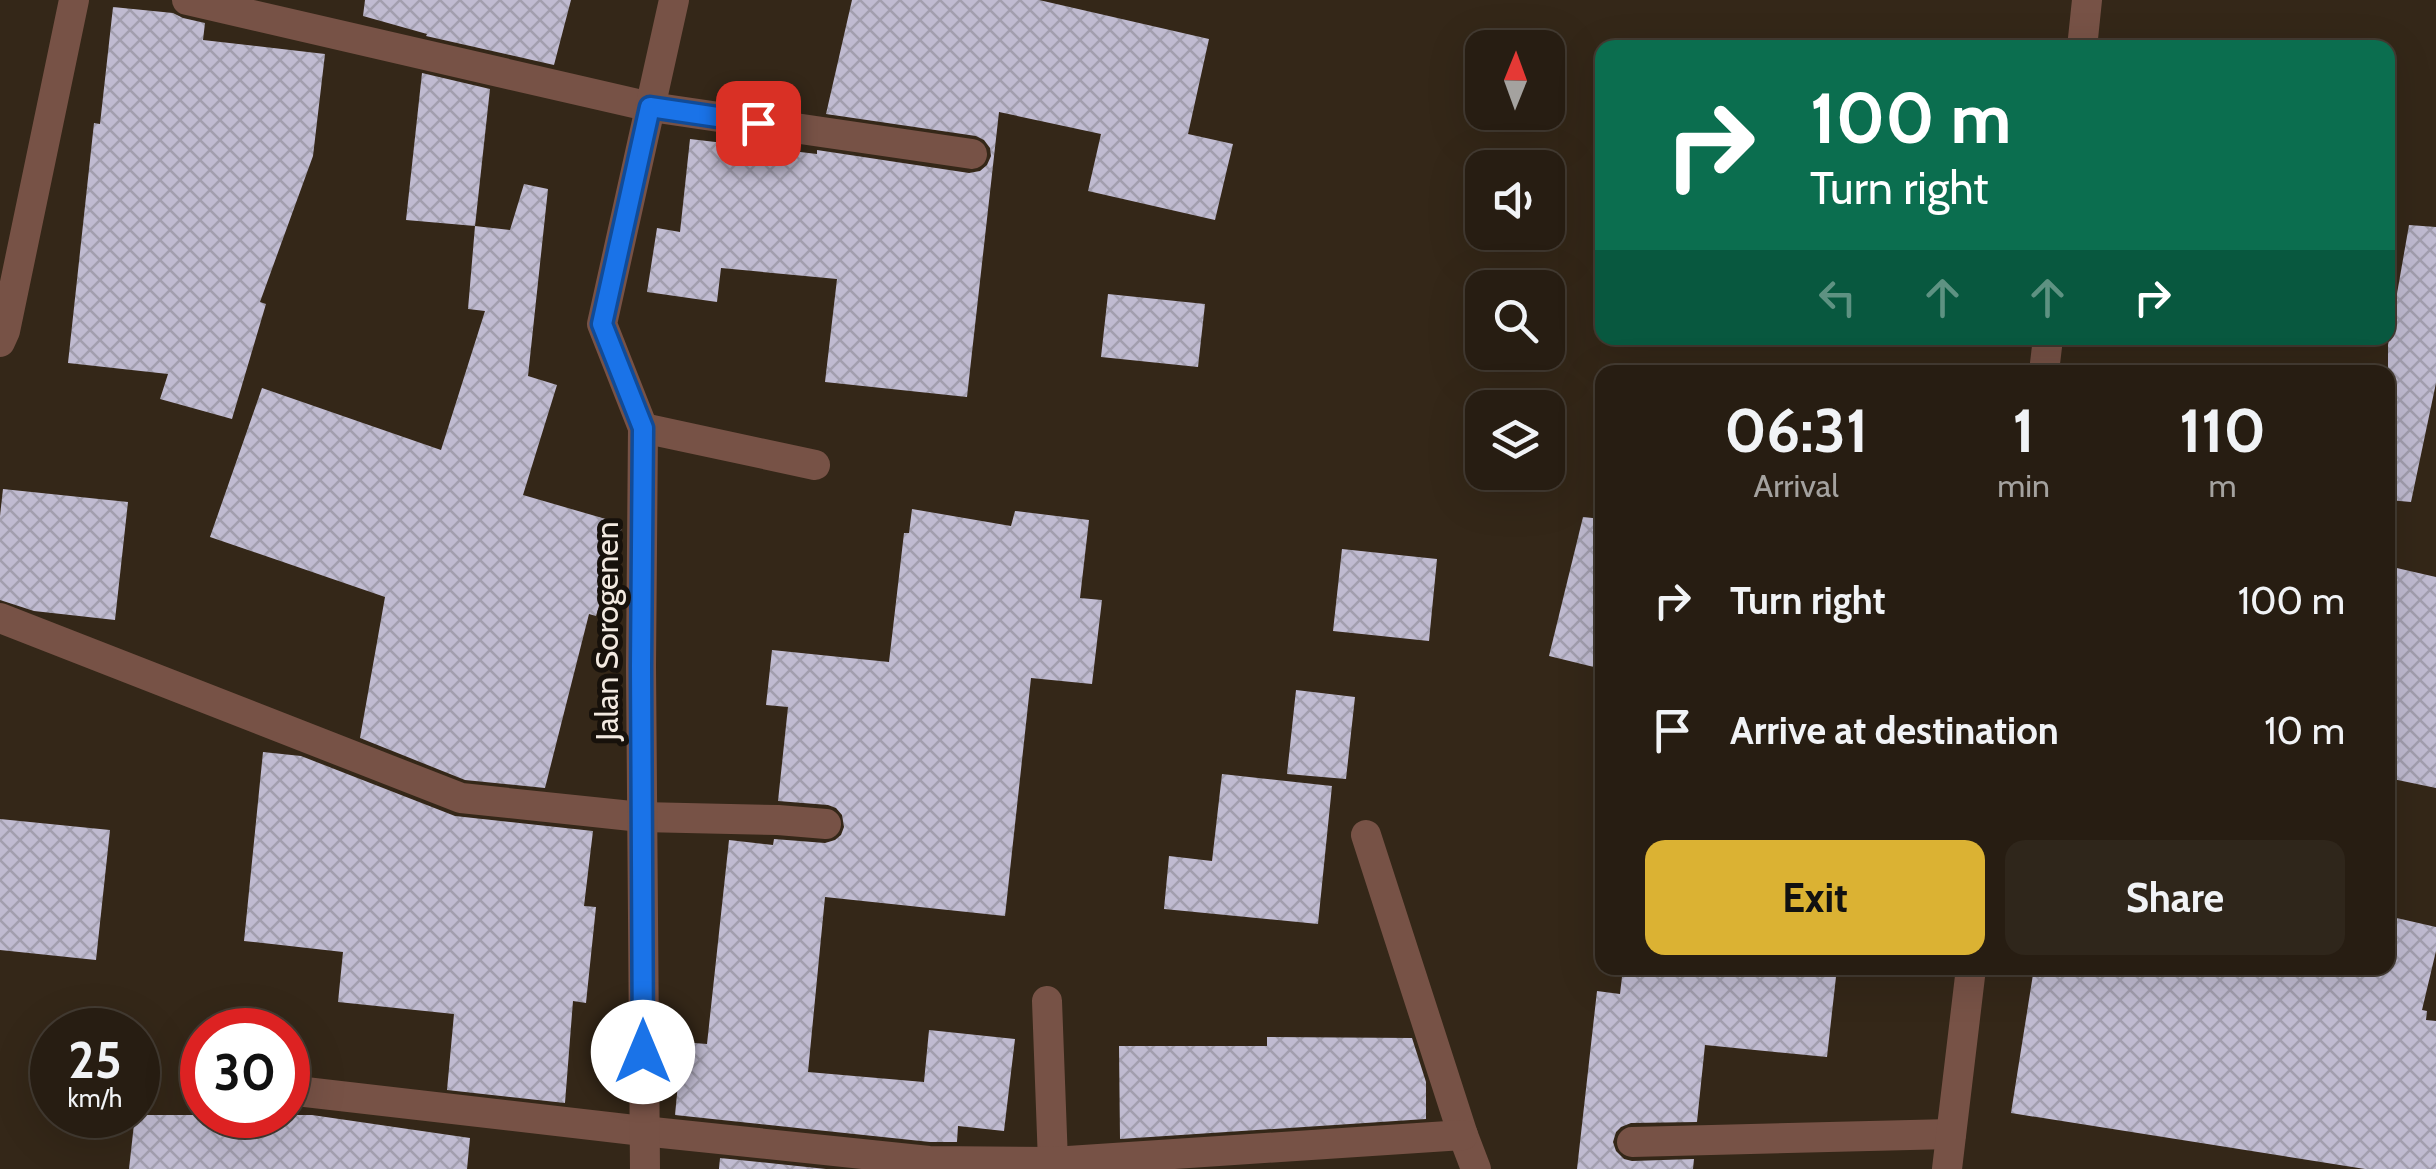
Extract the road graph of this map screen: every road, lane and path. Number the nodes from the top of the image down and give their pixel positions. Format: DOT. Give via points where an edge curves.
graph roads {
  1 [pos="74,0"];
  2 [pos="187,0"];
  3 [pos="674,0"];
  4 [pos="2088,0"];
  5 [pos="2083,40"];
  6 [pos="650,107"];
  7 [pos="972,154"];
  8 [pos="0,342"];
  9 [pos="643,428"];
  10 [pos="815,465"];
  11 [pos="0,618"];
  12 [pos="642,817"];
  13 [pos="826,824"];
  14 [pos="1366,835"];
  15 [pos="1971,975"];
  16 [pos="1047,1001"];
  17 [pos="310,1093"];
  18 [pos="644,1131"];
  19 [pos="1951,1134"];
  20 [pos="1463,1135"];
  21 [pos="1632,1142"];
  22 [pos="1053,1162"];
  23 [pos="644,1169"];
  24 [pos="1476,1169"];
  25 [pos="1947,1169"];
  1 -- 8 [label="street"];
  2 -- 6 [label="street"];
  3 -- 6 [label="street, Jalan Sorogenen"];
  4 -- 5 [label="street"];
  6 -- 7 [label="street"];
  6 -- 9 [label="street, Jalan Sorogenen" via="602,324"];
  9 -- 10 [label="street"];
  9 -- 12 [label="street, Jalan Sorogenen"];
  11 -- 12 [label="street" via="461,798"];
  12 -- 13 [label="street"];
  12 -- 18 [label="street, Jalan Sorogenen"];
  14 -- 20 [label="street"];
  15 -- 19 [label="street"];
  16 -- 22 [label="street"];
  17 -- 18 [label="street"];
  18 -- 22 [label="street" via="929,1161"];
  18 -- 23 [label="street, Jalan Sorogenen"];
  19 -- 21 [label="street"];
  19 -- 25 [label="street"];
  20 -- 22 [label="street"];
  20 -- 24 [label="street"];
}
